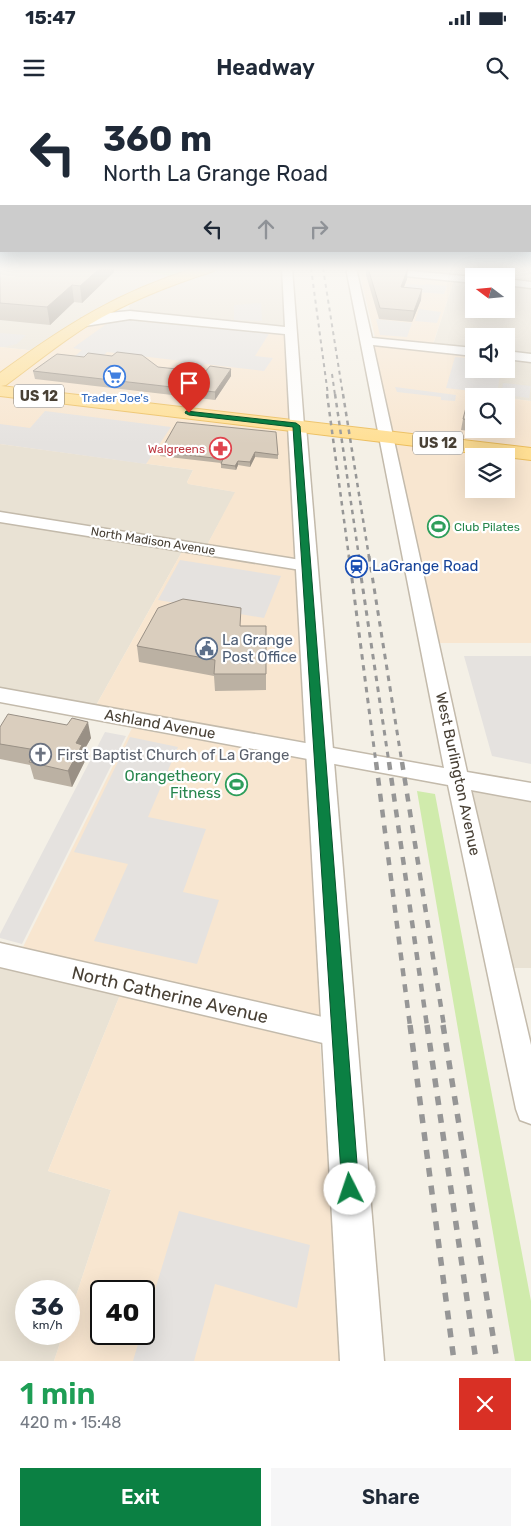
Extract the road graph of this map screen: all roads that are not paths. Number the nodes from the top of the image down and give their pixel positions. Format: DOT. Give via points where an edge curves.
graph roads {
  1 [pos="76,327"];
  2 [pos="251,327"];
  3 [pos="292,327"];
  4 [pos="365,327"];
  5 [pos="292,331"];
  6 [pos="367,341"];
  7 [pos="465,351"];
  8 [pos="515,356"];
  9 [pos="531,358"];
  10 [pos="0,381"];
  11 [pos="0,391"];
  12 [pos="296,426"];
  13 [pos="388,437"];
  14 [pos="531,454"];
  15 [pos="0,517"];
  16 [pos="307,566"];
  17 [pos="0,695"];
  18 [pos="320,752"];
  19 [pos="458,778"];
  20 [pos="531,792"];
  21 [pos="0,955"];
  22 [pos="340,1034"];
  23 [pos="531,1109"];
  24 [pos="362,1361"];
  1 -- 10 [label="main road"];
  2 -- 5 [label="street"];
  3 -- 5 [label="street"];
  4 -- 6 [label="street, West Burlington Avenue"];
  5 -- 12 [label="street"];
  6 -- 7 [label="street"];
  6 -- 13 [label="street, West Burlington Avenue"];
  8 -- 9 [label="street"];
  11 -- 12 [label="main road, US 12"];
  12 -- 13 [label="main road, US 12"];
  12 -- 16 [label="street"];
  13 -- 14 [label="main road, US 12"];
  13 -- 19 [label="street, West Burlington Avenue"];
  15 -- 16 [label="street, North Madison Avenue"];
  16 -- 18 [label="street"];
  17 -- 18 [label="street, Ashland Avenue"];
  18 -- 19 [label="street, Ashland Avenue"];
  18 -- 22 [label="street"];
  19 -- 20 [label="street, Ashland Avenue"];
  19 -- 23 [label="street, West Burlington Avenue"];
  21 -- 22 [label="street, North Catherine Avenue"];
  22 -- 24 [label="street"];
}
